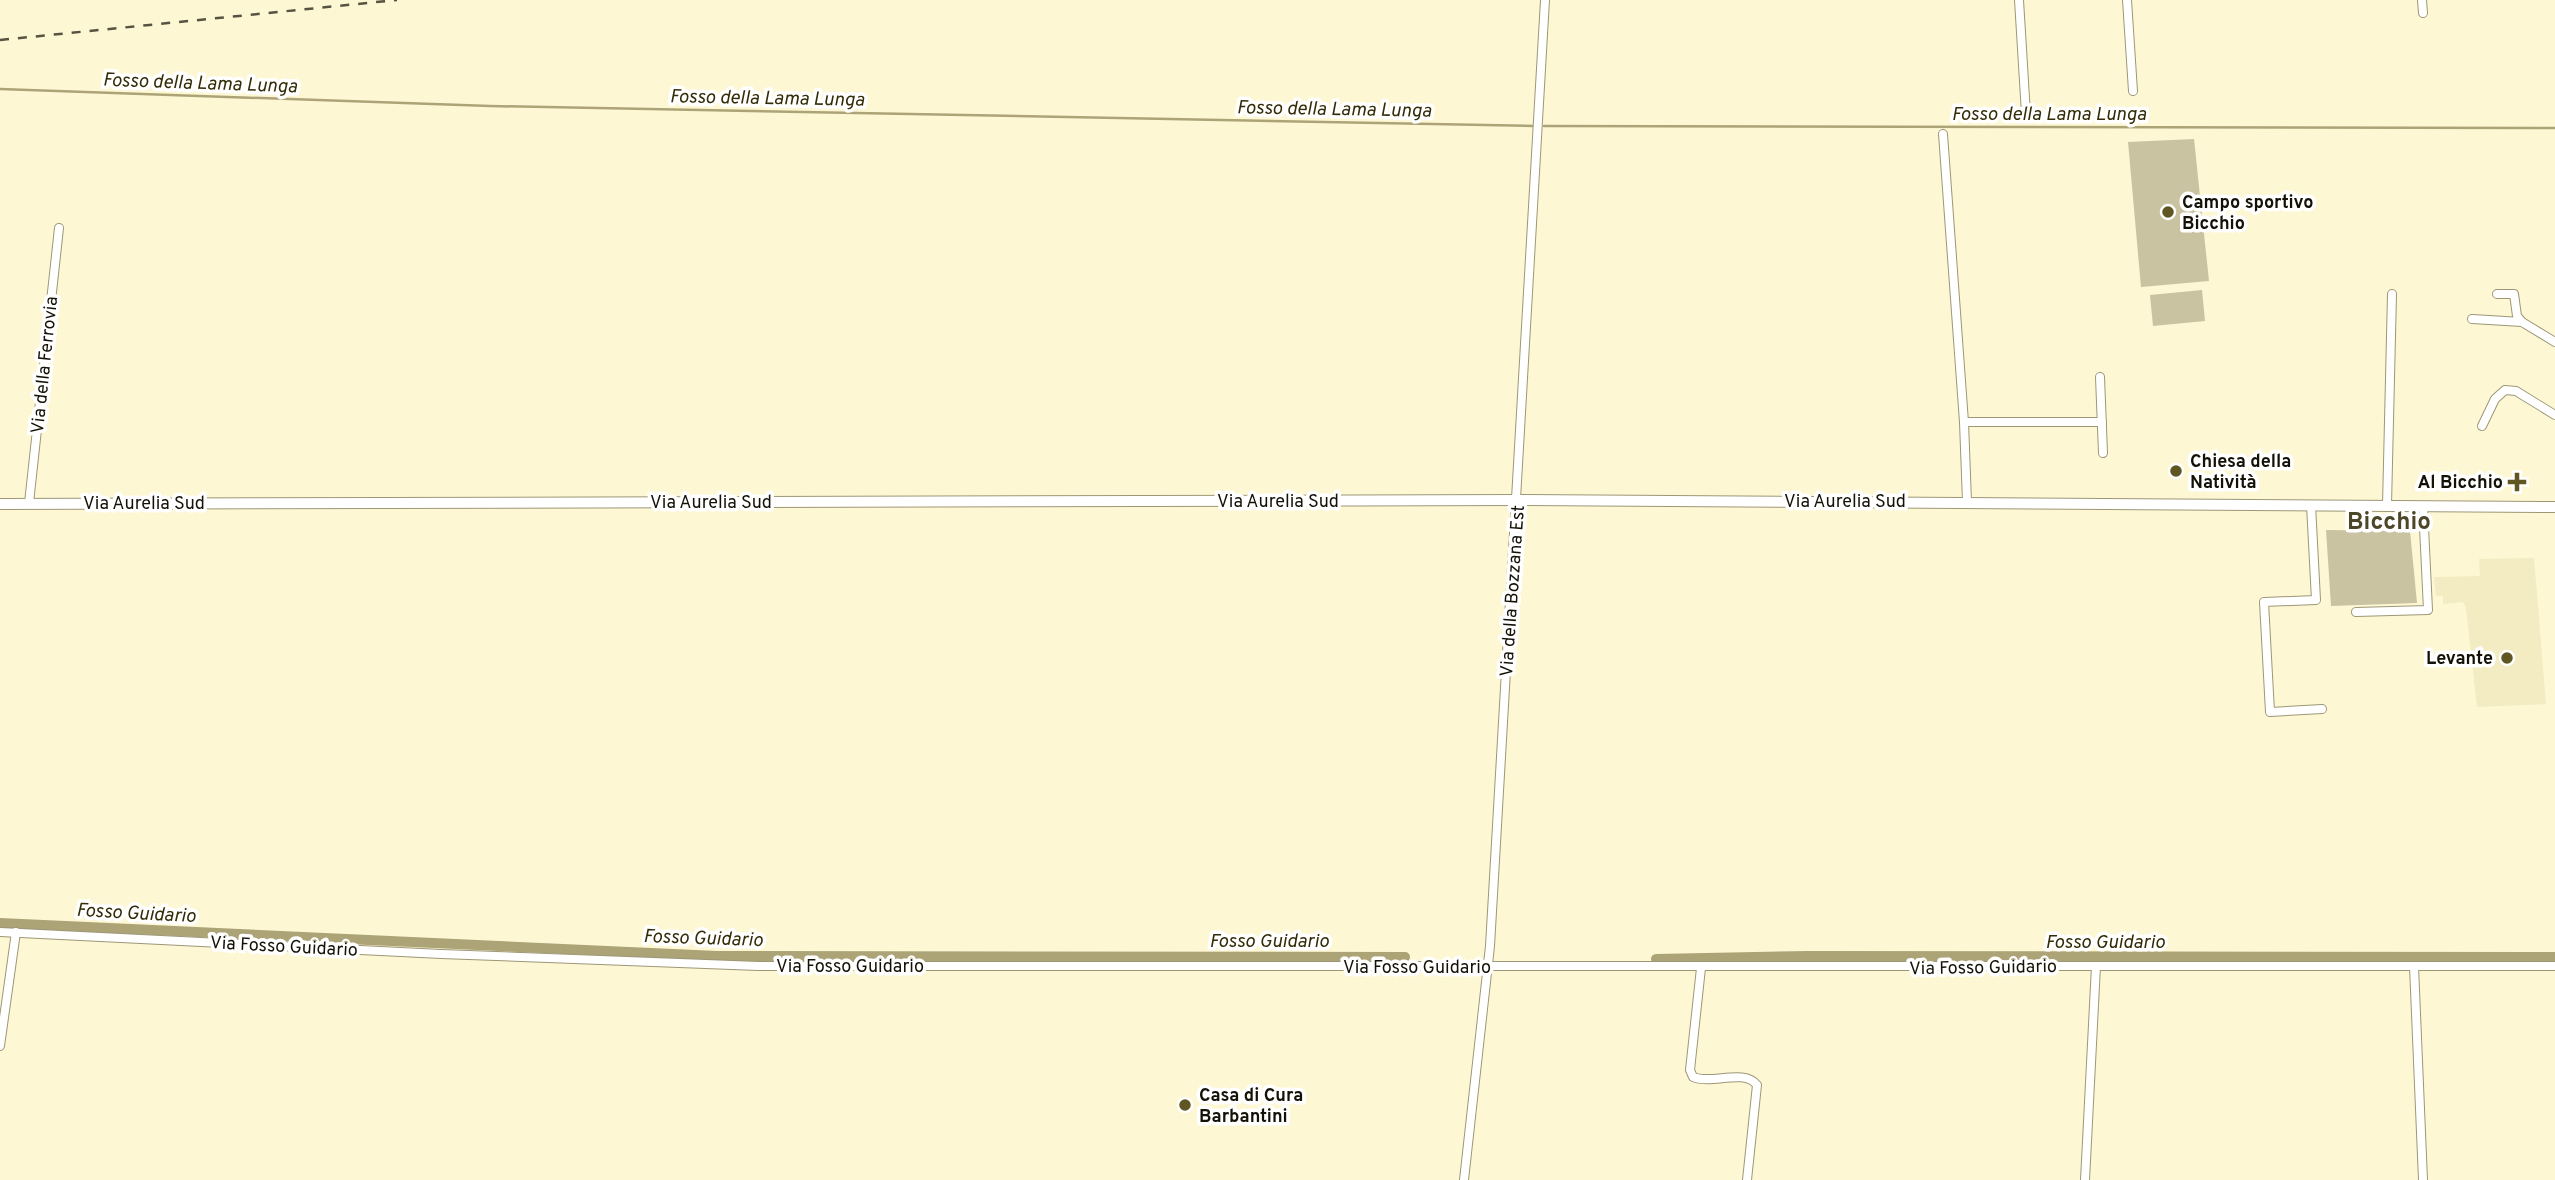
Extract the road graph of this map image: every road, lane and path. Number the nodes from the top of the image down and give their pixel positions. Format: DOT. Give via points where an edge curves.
graph roads {
  1 [pos="1545,0"];
  2 [pos="2019,0"];
  3 [pos="2127,0"];
  4 [pos="2422,0"];
  5 [pos="2423,13"];
  6 [pos="2133,91"];
  7 [pos="2026,114"];
  8 [pos="1943,134"];
  9 [pos="59,228"];
  10 [pos="2392,294"];
  11 [pos="2497,294"];
  12 [pos="2472,319"];
  13 [pos="2522,322"];
  14 [pos="2555,342"];
  15 [pos="2100,377"];
  16 [pos="2555,415"];
  17 [pos="1964,422"];
  18 [pos="2102,422"];
  19 [pos="2482,426"];
  20 [pos="2103,453"];
  21 [pos="1518,500"];
  22 [pos="1967,502"];
  23 [pos="29,503"];
  24 [pos="0,504"];
  25 [pos="2311,505"];
  26 [pos="2387,505"];
  27 [pos="2423,506"];
  28 [pos="2555,507"];
  29 [pos="2356,612"];
  30 [pos="2322,709"];
  31 [pos="0,932"];
  32 [pos="16,932"];
  33 [pos="2096,966"];
  34 [pos="2414,966"];
  35 [pos="2555,966"];
  36 [pos="1489,967"];
  37 [pos="1701,968"];
  38 [pos="0,1046"];
  39 [pos="1464,1180"];
  40 [pos="1747,1180"];
  41 [pos="2085,1180"];
  42 [pos="2423,1180"];
  1 -- 21 [label="street, Via della Bozzana Est"];
  2 -- 7 [label="street"];
  3 -- 6 [label="street"];
  4 -- 5 [label="street"];
  8 -- 17 [label="street"];
  9 -- 23 [label="street, Via della Ferrovia"];
  10 -- 26 [label="street"];
  11 -- 13 [label="street" via="2514,294"];
  12 -- 13 [label="street"];
  13 -- 14 [label="street"];
  15 -- 18 [label="street"];
  16 -- 19 [label="street" via="2516,391 2505,390"];
  17 -- 18 [label="street"];
  17 -- 22 [label="street"];
  18 -- 20 [label="street"];
  21 -- 22 [label="main road, Via Aurelia Sud"];
  21 -- 23 [label="main road, Via Aurelia Sud"];
  21 -- 36 [label="street, Via della Bozzana Est"];
  22 -- 25 [label="main road, Via Aurelia Sud"];
  23 -- 24 [label="main road, Via Aurelia Sud"];
  25 -- 26 [label="main road, Via Aurelia Sud"];
  25 -- 30 [label="street" via="2316,600 2264,602 2270,712"];
  26 -- 27 [label="main road, Via Aurelia Sud"];
  27 -- 28 [label="main road, Via Aurelia Sud"];
  27 -- 29 [label="street" via="2428,610"];
  31 -- 32 [label="street, Via Fosso Guidario"];
  32 -- 36 [label="street, Via Fosso Guidario" via="758,966"];
  32 -- 38 [label="street"];
  33 -- 34 [label="street, Via Fosso Guidario"];
  33 -- 37 [label="street, Via Fosso Guidario"];
  33 -- 41 [label="street"];
  34 -- 35 [label="street, Via Fosso Guidario"];
  34 -- 42 [label="street"];
  36 -- 37 [label="street, Via Fosso Guidario"];
  36 -- 39 [label="street, Via della Bozzana Est"];
  37 -- 40 [label="street" via="1690,1070 1701,1080 1746,1077 1758,1085"];
}
